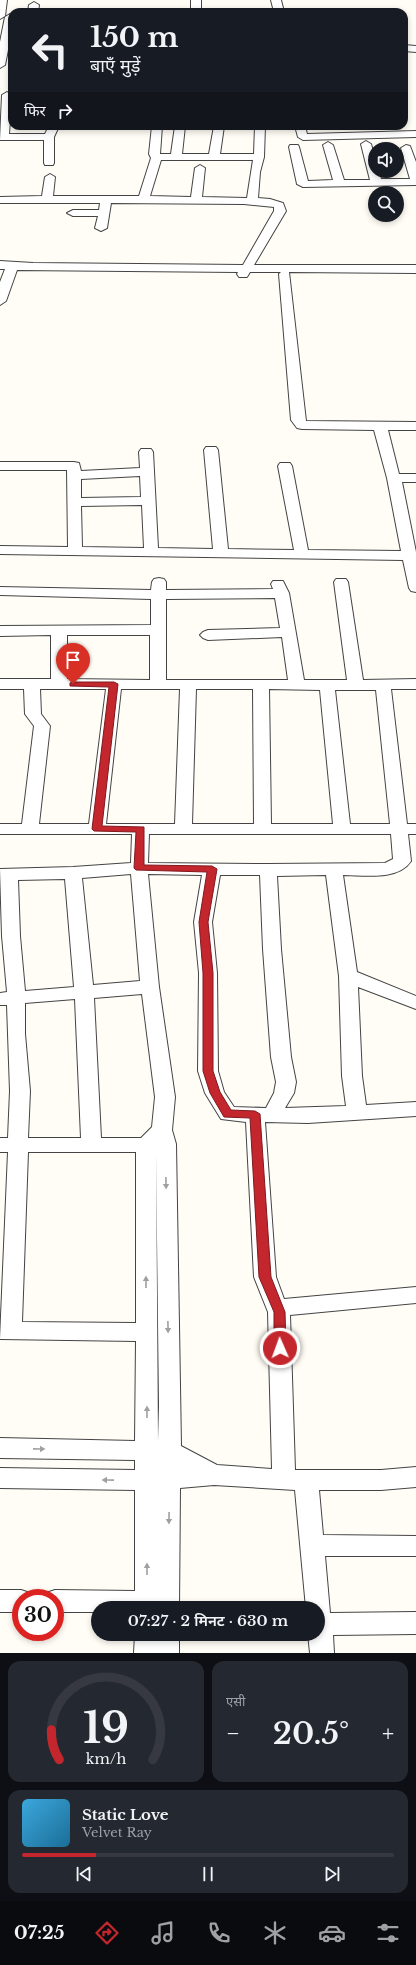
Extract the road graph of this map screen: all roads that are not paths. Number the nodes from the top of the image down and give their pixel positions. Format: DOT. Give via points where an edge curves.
graph roads {
  1 [pos="2,0"];
  2 [pos="6,17"];
  3 [pos="0,65"];
  4 [pos="6,90"];
  5 [pos="52,130"];
  6 [pos="157,130"];
  7 [pos="179,130"];
  8 [pos="218,130"];
  9 [pos="260,130"];
  10 [pos="301,130"];
  11 [pos="384,130"];
  12 [pos="342,131"];
  13 [pos="416,134"];
  14 [pos="1,137"];
  15 [pos="49,137"];
  16 [pos="366,144"];
  17 [pos="328,145"];
  18 [pos="294,147"];
  19 [pos="406,148"];
  20 [pos="157,157"];
  21 [pos="176,157"];
  22 [pos="214,157"];
  23 [pos="259,157"];
  24 [pos="49,163"];
  25 [pos="200,168"];
  26 [pos="50,177"];
  27 [pos="416,180"];
  28 [pos="376,182"];
  29 [pos="339,183"];
  30 [pos="143,199"];
  31 [pos="0,200"];
  32 [pos="47,200"];
  33 [pos="106,200"];
  34 [pos="196,200"];
  35 [pos="252,201"];
  36 [pos="73,213"];
  37 [pos="104,213"];
  38 [pos="101,228"];
  39 [pos="6,268"];
  40 [pos="416,269"];
  41 [pos="245,271"];
  42 [pos="285,274"];
  43 [pos="416,275"];
  44 [pos="0,298"];
  45 [pos="380,426"];
  46 [pos="416,426"];
  47 [pos="211,450"];
  48 [pos="146,452"];
  49 [pos="0,466"];
  50 [pos="285,466"];
  51 [pos="147,472"];
  52 [pos="75,475"];
  53 [pos="394,478"];
  54 [pos="416,478"];
  55 [pos="148,501"];
  56 [pos="75,502"];
  57 [pos="0,550"];
  58 [pos="75,552"];
  59 [pos="151,553"];
  60 [pos="221,553"];
  61 [pos="302,554"];
  62 [pos="413,556"];
  63 [pos="341,582"];
  64 [pos="416,588"];
  65 [pos="159,589"];
  66 [pos="0,591"];
  67 [pos="158,630"];
  68 [pos="0,631"];
  69 [pos="59,631"];
  70 [pos="289,632"];
  71 [pos="208,635"];
  72 [pos="0,684"];
  73 [pos="32,684"];
  74 [pos="59,684"];
  75 [pos="114,684"];
  76 [pos="416,684"];
  77 [pos="158,685"];
  78 [pos="188,685"];
  79 [pos="261,685"];
  80 [pos="297,685"];
  81 [pos="327,685"];
  82 [pos="356,685"];
  83 [pos="383,685"];
  84 [pos="0,829"];
  85 [pos="30,829"];
  86 [pos="97,829"];
  87 [pos="141,829"];
  88 [pos="183,829"];
  89 [pos="263,829"];
  90 [pos="342,829"];
  91 [pos="408,829"];
  92 [pos="139,868"];
  93 [pos="212,869"];
  94 [pos="268,870"];
  95 [pos="334,870"];
  96 [pos="74,873"];
  97 [pos="4,876"];
  98 [pos="348,976"];
  99 [pos="150,987"];
  100 [pos="84,992"];
  101 [pos="8,998"];
  102 [pos="416,1003"];
  103 [pos="416,1109"];
  104 [pos="357,1113"];
  105 [pos="263,1115"];
  106 [pos="158,1140"];
  107 [pos="91,1144"];
  108 [pos="10,1145"];
  109 [pos="416,1295"];
  110 [pos="280,1312"];
  111 [pos="6,1330"];
  112 [pos="146,1332"];
  113 [pos="0,1448"];
  114 [pos="147,1451"];
  115 [pos="170,1451"];
  116 [pos="214,1475"];
  117 [pos="416,1477"];
  118 [pos="0,1478"];
  119 [pos="147,1479"];
  120 [pos="170,1479"];
  121 [pos="295,1479"];
  122 [pos="312,1545"];
  123 [pos="416,1546"];
  124 [pos="0,1601"];
  125 [pos="12,1601"];
  126 [pos="64,1601"];
  127 [pos="154,1601"];
  128 [pos="155,1601"];
  129 [pos="318,1601"];
  130 [pos="91,1603"];
  131 [pos="416,1623"];
  132 [pos="325,1624"];
  133 [pos="147,1641"];
  134 [pos="168,1641"];
  135 [pos="321,1641"];
  136 [pos="146,1653"];
  137 [pos="167,1653"];
  138 [pos="322,1653"];
  1 -- 2 [label="street"];
  2 -- 3 [label="street"];
  4 -- 14 [label="street"];
  5 -- 15 [label="street"];
  6 -- 20 [label="street" via="154,154"];
  7 -- 21 [label="street"];
  8 -- 22 [label="street"];
  9 -- 23 [label="street"];
  10 -- 12 [label="street" via="303,137"];
  11 -- 12 [label="street"];
  11 -- 13 [label="street"];
  14 -- 15 [label="street"];
  15 -- 24 [label="street"];
  16 -- 28 [label="street"];
  17 -- 29 [label="street"];
  18 -- 29 [label="street" via="303,184"];
  19 -- 27 [label="street"];
  20 -- 21 [label="street"];
  20 -- 30 [label="street"];
  21 -- 22 [label="street"];
  22 -- 23 [label="street"];
  23 -- 35 [label="street"];
  25 -- 34 [label="street"];
  26 -- 32 [label="street"];
  27 -- 28 [label="street"];
  28 -- 29 [label="street"];
  30 -- 33 [label="street"];
  30 -- 34 [label="street"];
  31 -- 32 [label="street"];
  32 -- 33 [label="street"];
  33 -- 37 [label="street"];
  34 -- 35 [label="street"];
  35 -- 41 [label="street" via="275,203 279,205 280,211"];
  36 -- 37 [label="street"];
  37 -- 38 [label="street"];
  39 -- 41 [label="street"];
  39 -- 44 [label="street"];
  40 -- 41 [label="street"];
  41 -- 42 [label="street"];
  42 -- 43 [label="street"];
  42 -- 45 [label="street" via="298,420 302,426"];
  45 -- 46 [label="street"];
  45 -- 53 [label="street"];
  47 -- 60 [label="street"];
  48 -- 51 [label="street"];
  49 -- 52 [label="street" via="74,466"];
  50 -- 61 [label="street"];
  51 -- 52 [label="street"];
  51 -- 55 [label="street"];
  52 -- 56 [label="street"];
  53 -- 54 [label="street"];
  53 -- 62 [label="street"];
  55 -- 56 [label="street"];
  55 -- 59 [label="street"];
  56 -- 58 [label="street"];
  57 -- 58 [label="street"];
  58 -- 59 [label="street"];
  59 -- 60 [label="street"];
  60 -- 61 [label="street"];
  61 -- 62 [label="street"];
  62 -- 64 [label="street"];
  63 -- 82 [label="street"];
  65 -- 66 [label="street"];
  65 -- 67 [label="street"];
  65 -- 70 [label="street" via="280,587"];
  67 -- 69 [label="street"];
  67 -- 77 [label="street"];
  68 -- 69 [label="street"];
  69 -- 74 [label="street"];
  70 -- 71 [label="street"];
  70 -- 80 [label="street"];
  72 -- 73 [label="street"];
  73 -- 74 [label="street"];
  73 -- 85 [label="street" via="33,714 42,726"];
  74 -- 75 [label="street"];
  75 -- 77 [label="street"];
  75 -- 86 [label="street"];
  76 -- 83 [label="street"];
  77 -- 78 [label="street"];
  78 -- 79 [label="street"];
  78 -- 88 [label="street"];
  79 -- 80 [label="street"];
  79 -- 89 [label="street"];
  80 -- 81 [label="street"];
  81 -- 82 [label="street"];
  81 -- 90 [label="street"];
  82 -- 83 [label="street"];
  83 -- 91 [label="street"];
  84 -- 85 [label="street"];
  85 -- 86 [label="street"];
  86 -- 87 [label="street"];
  87 -- 88 [label="street"];
  87 -- 92 [label="street"];
  88 -- 89 [label="street"];
  89 -- 90 [label="street"];
  90 -- 91 [label="street"];
  91 -- 95 [label="street" via="402,861 396,866 386,869"];
  92 -- 93 [label="street"];
  92 -- 96 [label="street"];
  92 -- 99 [label="street"];
  93 -- 94 [label="street"];
  93 -- 105 [label="street" via="204,922 208,973 208,1071 215,1093 228,1114"];
  94 -- 95 [label="street"];
  94 -- 105 [label="street" via="281,1057 286,1082 284,1093"];
  95 -- 98 [label="street"];
  96 -- 97 [label="street"];
  96 -- 100 [label="street"];
  97 -- 101 [label="street"];
  98 -- 102 [label="street"];
  98 -- 104 [label="street" via="352,1076"];
  99 -- 100 [label="street"];
  99 -- 106 [label="street" via="165,1097"];
  100 -- 101 [label="street"];
  100 -- 107 [label="street"];
  101 -- 108 [label="street" via="16,1034 20,1091"];
  103 -- 104 [label="street"];
  104 -- 105 [label="street"];
  105 -- 110 [label="street" via="265,1277"];
  106 -- 107 [label="street"];
  112 -- 106 [label="street, one-way"];
  106 -- 115 [label="street, one-way"];
  107 -- 108 [label="street"];
  108 -- 111 [label="street"];
  109 -- 110 [label="street" via="285,1307"];
  110 -- 121 [label="street"];
  111 -- 112 [label="street"];
  114 -- 112 [label="street, one-way"];
  113 -- 114 [label="street, one-way"];
  114 -- 115 [label="street"];
  114 -- 119 [label="street"];
  115 -- 116 [label="street"];
  115 -- 120 [label="street"];
  116 -- 120 [label="street"];
  116 -- 121 [label="street"];
  117 -- 121 [label="street" via="381,1480"];
  119 -- 118 [label="street, one-way"];
  119 -- 120 [label="street"];
  127 -- 119 [label="street, one-way"];
  120 -- 128 [label="street, one-way"];
  121 -- 122 [label="street"];
  122 -- 123 [label="street"];
  122 -- 129 [label="street"];
  124 -- 125 [label="street"];
  126 -- 130 [label="street"];
  131 -- 132 [label="street"];
  133 -- 136 [label="street"];
  134 -- 137 [label="street"];
  135 -- 138 [label="street"];
}
